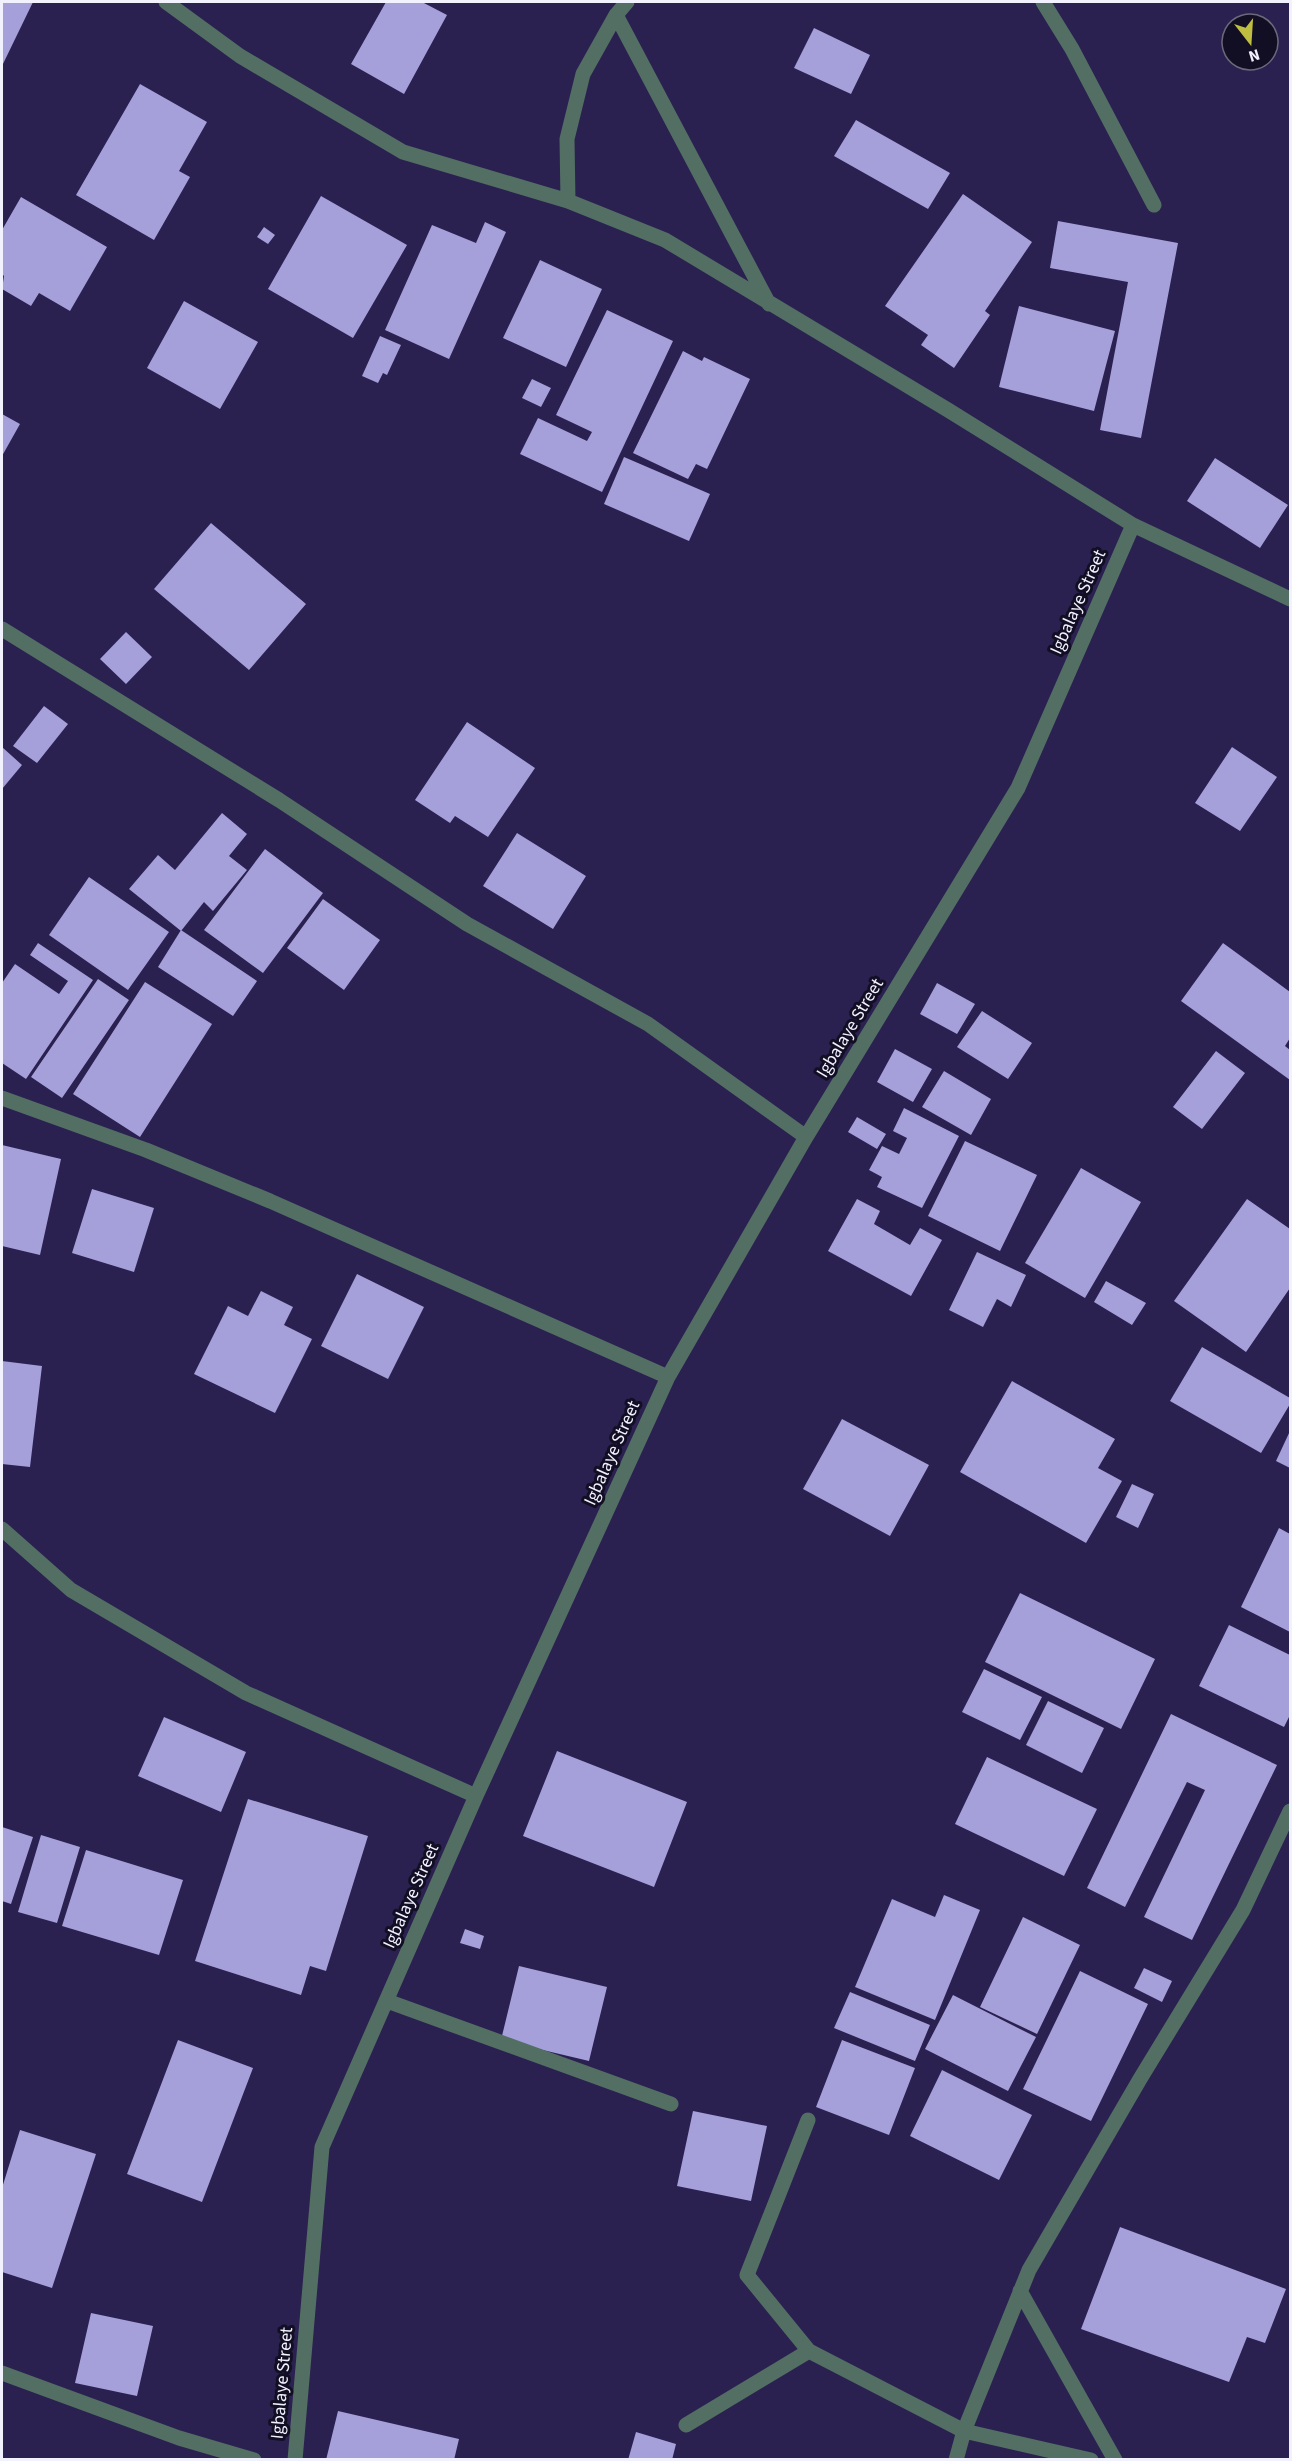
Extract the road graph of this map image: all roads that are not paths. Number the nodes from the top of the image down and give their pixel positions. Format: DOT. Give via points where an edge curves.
graph roads {
  1 [pos="166,2"];
  2 [pos="627,2"];
  3 [pos="1043,2"];
  4 [pos="616,15"];
  5 [pos="568,201"];
  6 [pos="1154,205"];
  7 [pos="770,304"];
  8 [pos="1133,525"];
  9 [pos="1290,599"];
  10 [pos="2,629"];
  11 [pos="2,1098"];
  12 [pos="806,1137"];
  13 [pos="668,1377"];
  14 [pos="2,1529"];
  15 [pos="476,1796"];
  16 [pos="1290,1811"];
  17 [pos="387,2001"];
  18 [pos="671,2104"];
  19 [pos="808,2120"];
  20 [pos="1020,2291"];
  21 [pos="809,2351"];
  22 [pos="2,2373"];
  23 [pos="686,2425"];
  24 [pos="964,2431"];
  25 [pos="254,2460"];
  26 [pos="295,2460"];
  27 [pos="956,2460"];
  28 [pos="1091,2460"];
  29 [pos="1115,2460"];
  1 -- 5 [label="street" via="240,56 403,152"];
  2 -- 4 [label="street"];
  3 -- 6 [label="street"];
  4 -- 5 [label="street" via="583,74 567,139"];
  4 -- 7 [label="street"];
  5 -- 7 [label="street" via="665,240"];
  7 -- 8 [label="street"];
  8 -- 9 [label="street"];
  8 -- 12 [label="street, Igbalaye Street" via="1017,788"];
  10 -- 12 [label="street" via="279,800 466,924 648,1024"];
  11 -- 13 [label="street" via="146,1150 270,1201"];
  12 -- 13 [label="street, Igbalaye Street"];
  13 -- 15 [label="street, Igbalaye Street"];
  14 -- 15 [label="street" via="71,1590 246,1693"];
  15 -- 17 [label="street, Igbalaye Street"];
  16 -- 20 [label="street" via="1243,1910 1140,2079"];
  17 -- 18 [label="street"];
  17 -- 26 [label="street, Igbalaye Street" via="322,2147"];
  19 -- 21 [label="street" via="747,2275"];
  20 -- 24 [label="street"];
  20 -- 29 [label="street"];
  21 -- 23 [label="street"];
  21 -- 24 [label="street"];
  22 -- 25 [label="street" via="179,2438"];
  24 -- 27 [label="street"];
  24 -- 28 [label="street"];
}
